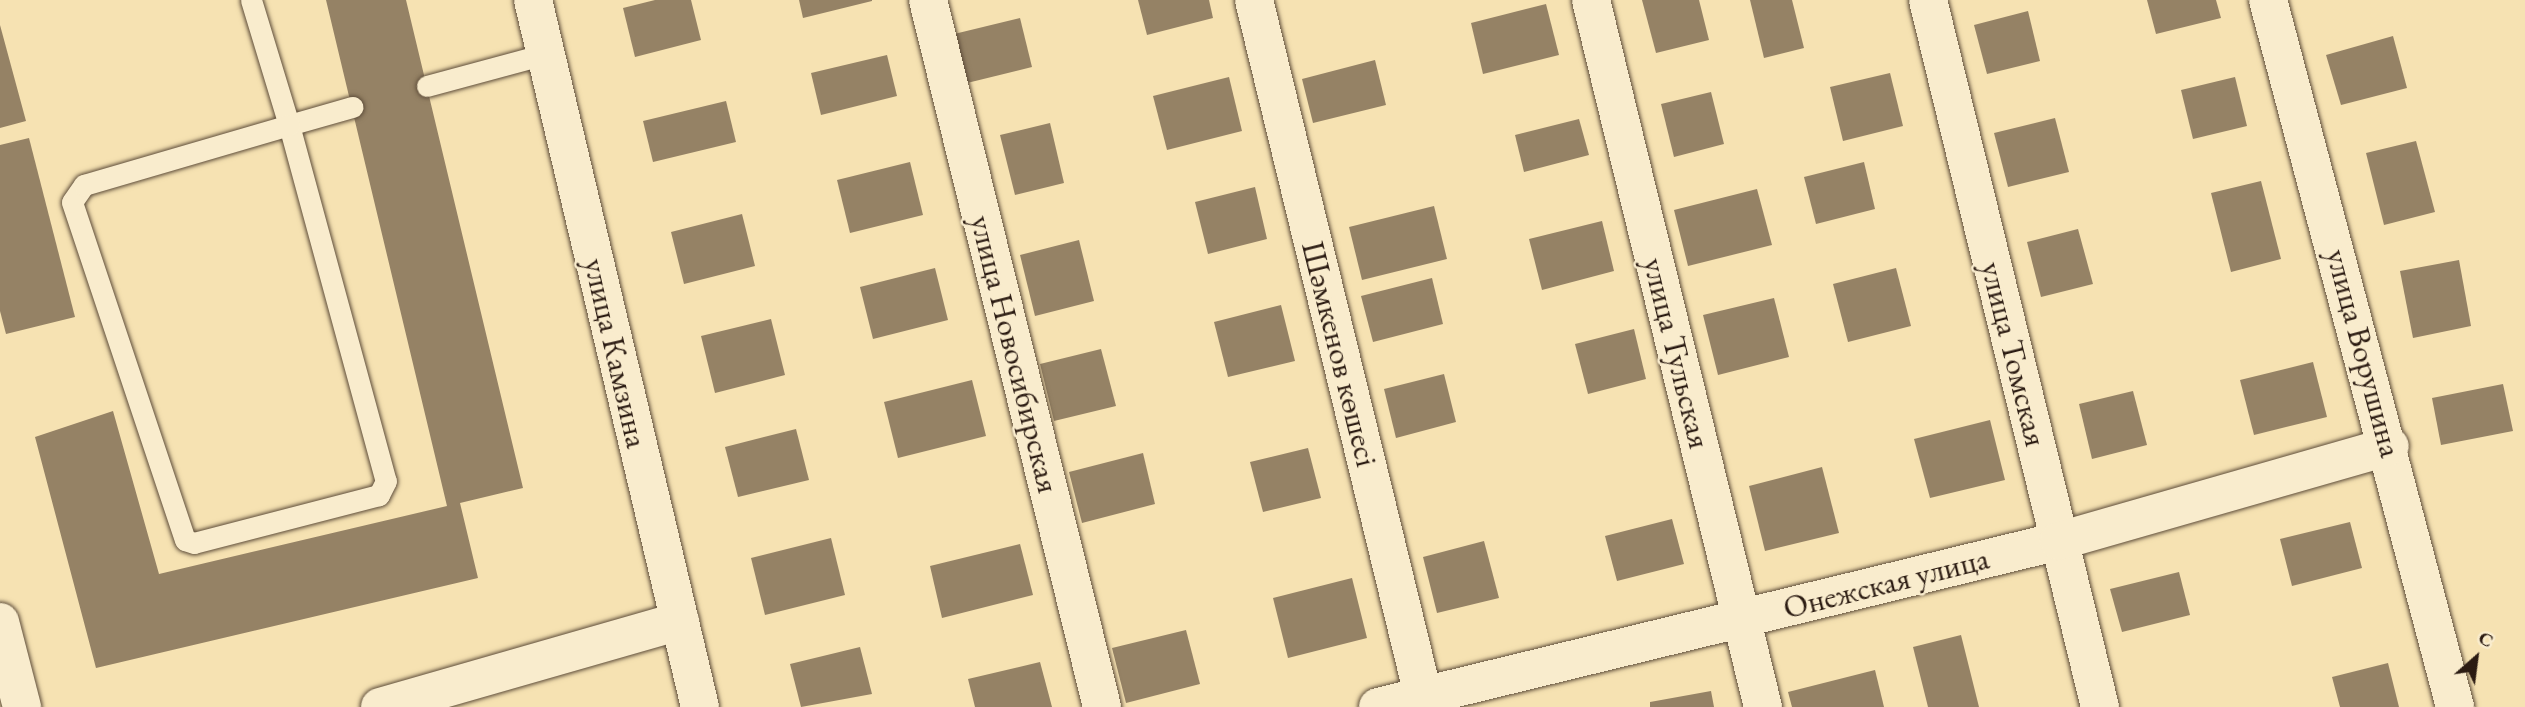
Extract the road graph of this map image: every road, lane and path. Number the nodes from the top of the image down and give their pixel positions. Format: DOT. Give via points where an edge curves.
graph roads {
  1 [pos="251,0"];
  2 [pos="533,0"];
  3 [pos="928,0"];
  4 [pos="1254,0"];
  5 [pos="1591,0"];
  6 [pos="1927,0"];
  7 [pos="2269,0"];
  8 [pos="546,54"];
  9 [pos="427,86"];
  10 [pos="352,107"];
  11 [pos="289,125"];
  12 [pos="2390,446"];
  13 [pos="2059,541"];
  14 [pos="1742,618"];
  15 [pos="680,621"];
  16 [pos="0,622"];
  17 [pos="1425,702"];
  18 [pos="22,707"];
  19 [pos="380,707"];
  20 [pos="700,707"];
  21 [pos="1102,707"];
  22 [pos="1378,707"];
  23 [pos="1763,707"];
  24 [pos="2100,707"];
  25 [pos="2455,707"];
  1 -- 11 [label="lane"];
  2 -- 8 [label="street, улица Камзина"];
  3 -- 21 [label="street, улица Новосибирская"];
  4 -- 17 [label="street, Шәмкенов көшесі"];
  5 -- 14 [label="street, улица Тульская"];
  6 -- 13 [label="street, улица Томская"];
  7 -- 12 [label="street, улица Ворушина"];
  8 -- 9 [label="lane"];
  8 -- 15 [label="street, улица Камзина"];
  10 -- 11 [label="lane"];
  11 -- 11 [label="lane" via="386,481 379,495 194,543 185,540 72,202 84,185"];
  12 -- 13 [label="street, Онежская улица"];
  12 -- 25 [label="street, улица Ворушина"];
  13 -- 14 [label="street, Онежская улица"];
  13 -- 24 [label="street, улица Томская"];
  14 -- 17 [label="street, Онежская улица"];
  14 -- 23 [label="street, улица Тульская"];
  15 -- 19 [label="street"];
  15 -- 20 [label="street, улица Камзина"];
  16 -- 18 [label="street"];
  17 -- 22 [label="street, Онежская улица"];
}
